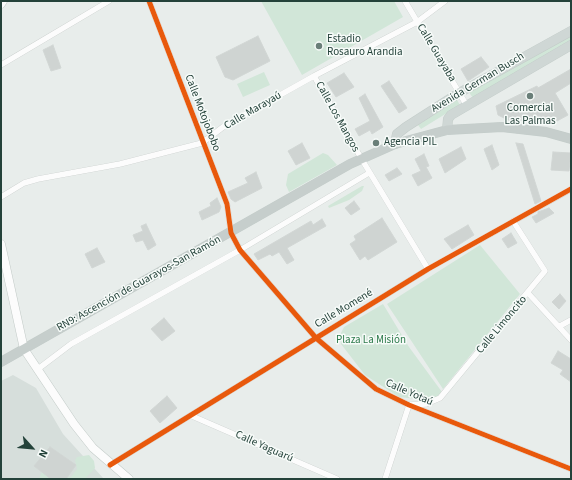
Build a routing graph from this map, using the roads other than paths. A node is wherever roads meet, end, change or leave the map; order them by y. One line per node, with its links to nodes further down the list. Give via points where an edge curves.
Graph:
1 (3, 1): 6 (main road)
2 (109, 1): 10 (street)
3 (149, 1): 16 (street, Calle Motojobobo)
4 (405, 1): 7 (street, Calle Guayaba)
5 (445, 1): 7 (street, Calle Marayaú)
6 (1, 4)
7 (417, 22): 11 (street, Calle Marayaú); 12 (street, Calle Guayaba)
8 (571, 30): 12 (main road, Avenida German Busch)
9 (571, 45): 13 (main road, Avenida German Busch)
10 (1, 65)
11 (314, 76): 16 (street, Calle Marayaú, via 223,127); 18 (street, Calle Los Mangos)
12 (460, 93): 13 (street, Calle Guayaba); 17 (main road, Avenida German Busch, via 397,134)
13 (467, 106): 14 (main road, Avenida German Busch, via 451,115)
14 (447, 130): 15 (highway, RN9: Ascención de Guarayos-San Ramón, via 502,126 546,132); 17 (highway, RN9: Ascención de Guarayos-San Ramón)
15 (571, 139)
16 (202, 143): 21 (street, Calle Marayaú, via 120,164 31,181); 23 (street, Calle Motojobobo, via 227,204)
17 (395, 144): 18 (highway, RN9: Ascención de Guarayos-San Ramón)
18 (361, 158): 19 (street, Calle Los Mangos); 23 (highway, RN9: Ascención de Guarayos-San Ramón)
19 (369, 173): 25 (street); 27 (street, Calle Los Mangos)
20 (571, 189): 22 (street, Calle Momené)
21 (1, 197)
22 (513, 221): 27 (street, Calle Momené); 28 (street, Calle Limoncito, via 545,271)
23 (231, 233): 25 (street, Calle Yotaú); 33 (highway, RN9: Ascención de Guarayos-San Ramón)
24 (1, 244): 26 (main road)
25 (240, 250): 31 (street, Calle Yotaú); 35 (street, via 71,344)
26 (4, 265): 33 (main road)
27 (428, 269): 31 (street, Calle Momené)
28 (528, 293): 30 (street); 36 (street, Calle Limoncito, via 440,398 426,404)
29 (571, 320): 30 (street)
30 (560, 326): 32 (street)
31 (316, 338): 36 (street, Calle Yotaú, via 376,389); 37 (street, Calle Momené)
32 (571, 340)
33 (24, 349): 34 (highway, RN9: Ascención de Guarayos-San Ramón); 35 (main road)
34 (1, 362)
35 (38, 369): 38 (main road, via 74,424)
36 (410, 405): 39 (street, Calle Yotaú); 42 (street)
37 (192, 416): 38 (street, Calle Momené); 41 (street, Calle Yaguarú)
38 (110, 465): 40 (main road)
39 (571, 470)
40 (129, 479)
41 (337, 479)
42 (385, 479)

